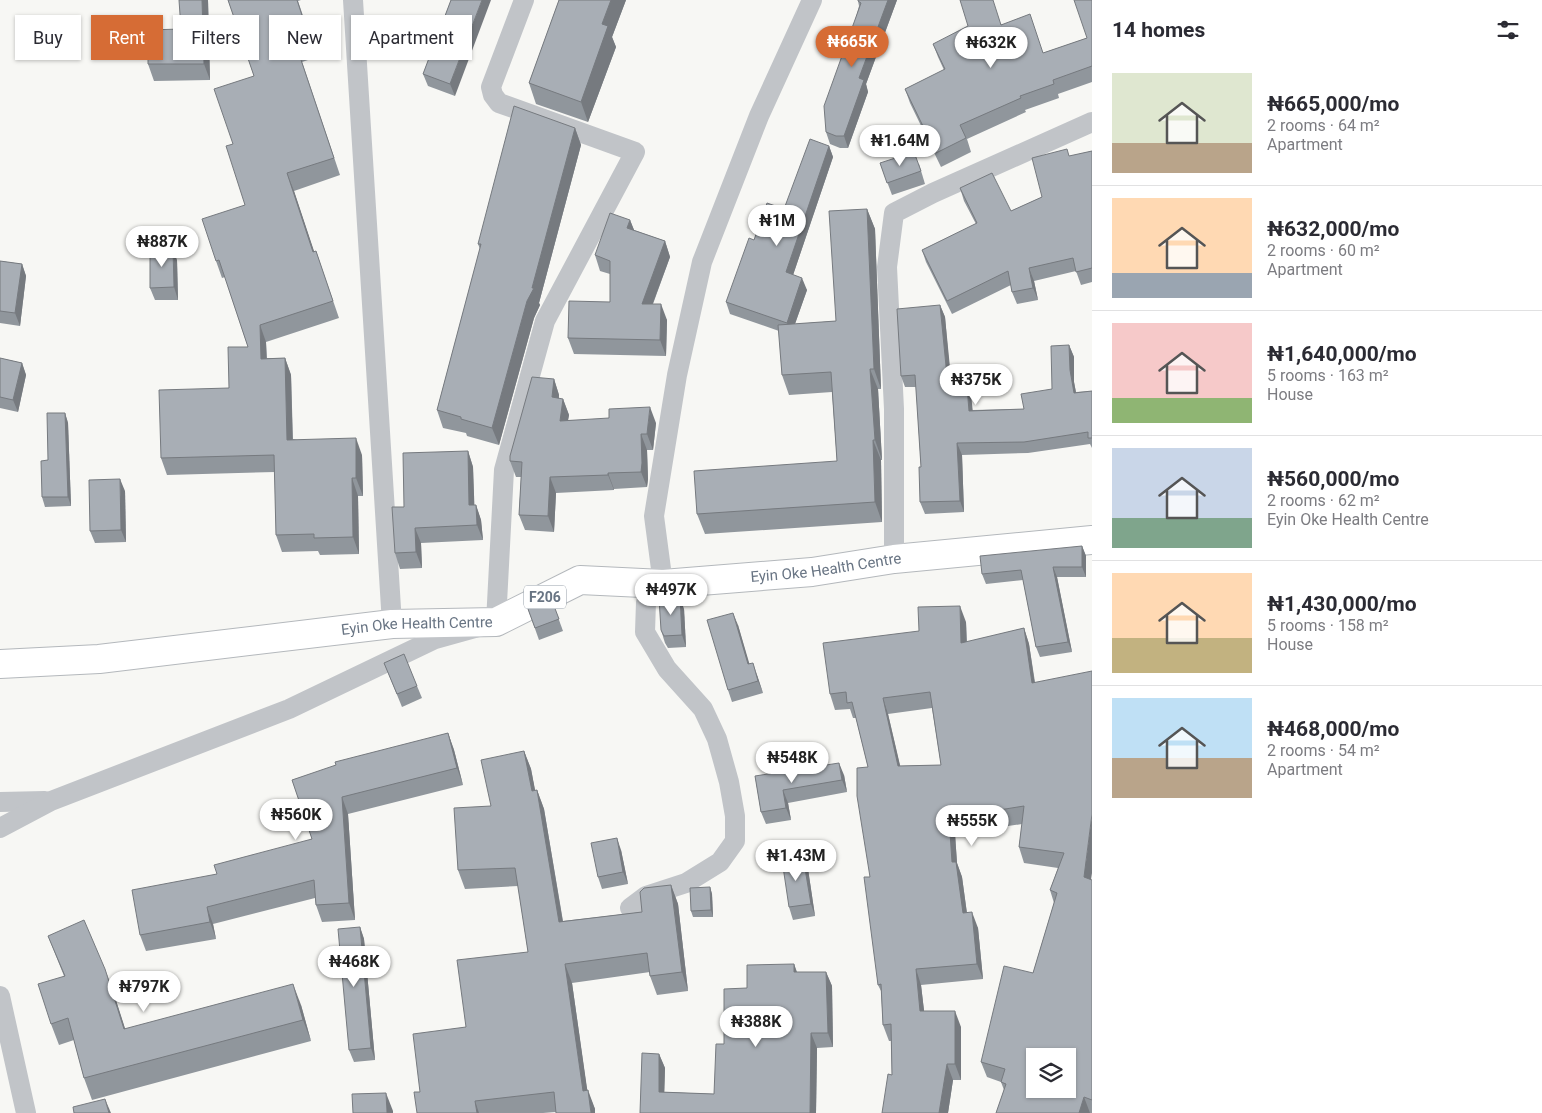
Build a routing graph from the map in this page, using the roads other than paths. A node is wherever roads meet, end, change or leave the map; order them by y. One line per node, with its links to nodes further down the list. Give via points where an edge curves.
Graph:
1 (353, 0): 9 (street)
2 (524, 0): 8 (street, via 491,87 493,95 499,103 635,152 545,321 504,470)
3 (812, 0): 7 (street, via 759,116 702,262 677,374 654,516)
4 (1092, 122): 6 (street, via 894,213 888,266 894,408)
5 (1092, 540): 6 (main road, Eyin Oke Health Centre / F206)
6 (894, 559): 7 (main road, Eyin Oke Health Centre / F206, via 812,572)
7 (663, 584): 8 (main road, Eyin Oke Health Centre / F206, via 580,580); 14 (street, via 646,602 645,632 667,669 703,709 717,739 729,782 735,816 735,841 720,862 686,884 646,896)
8 (496, 622): 9 (main road, Eyin Oke Health Centre / F206); 11 (street, via 435,639 289,709)
9 (392, 624): 10 (main road, Eyin Oke Health Centre / F206, via 99,658)
10 (0, 664)
11 (51, 800): 12 (street); 13 (street)
12 (0, 802)
13 (0, 828)
14 (630, 908)
15 (0, 996): 16 (street)
16 (26, 1113)

